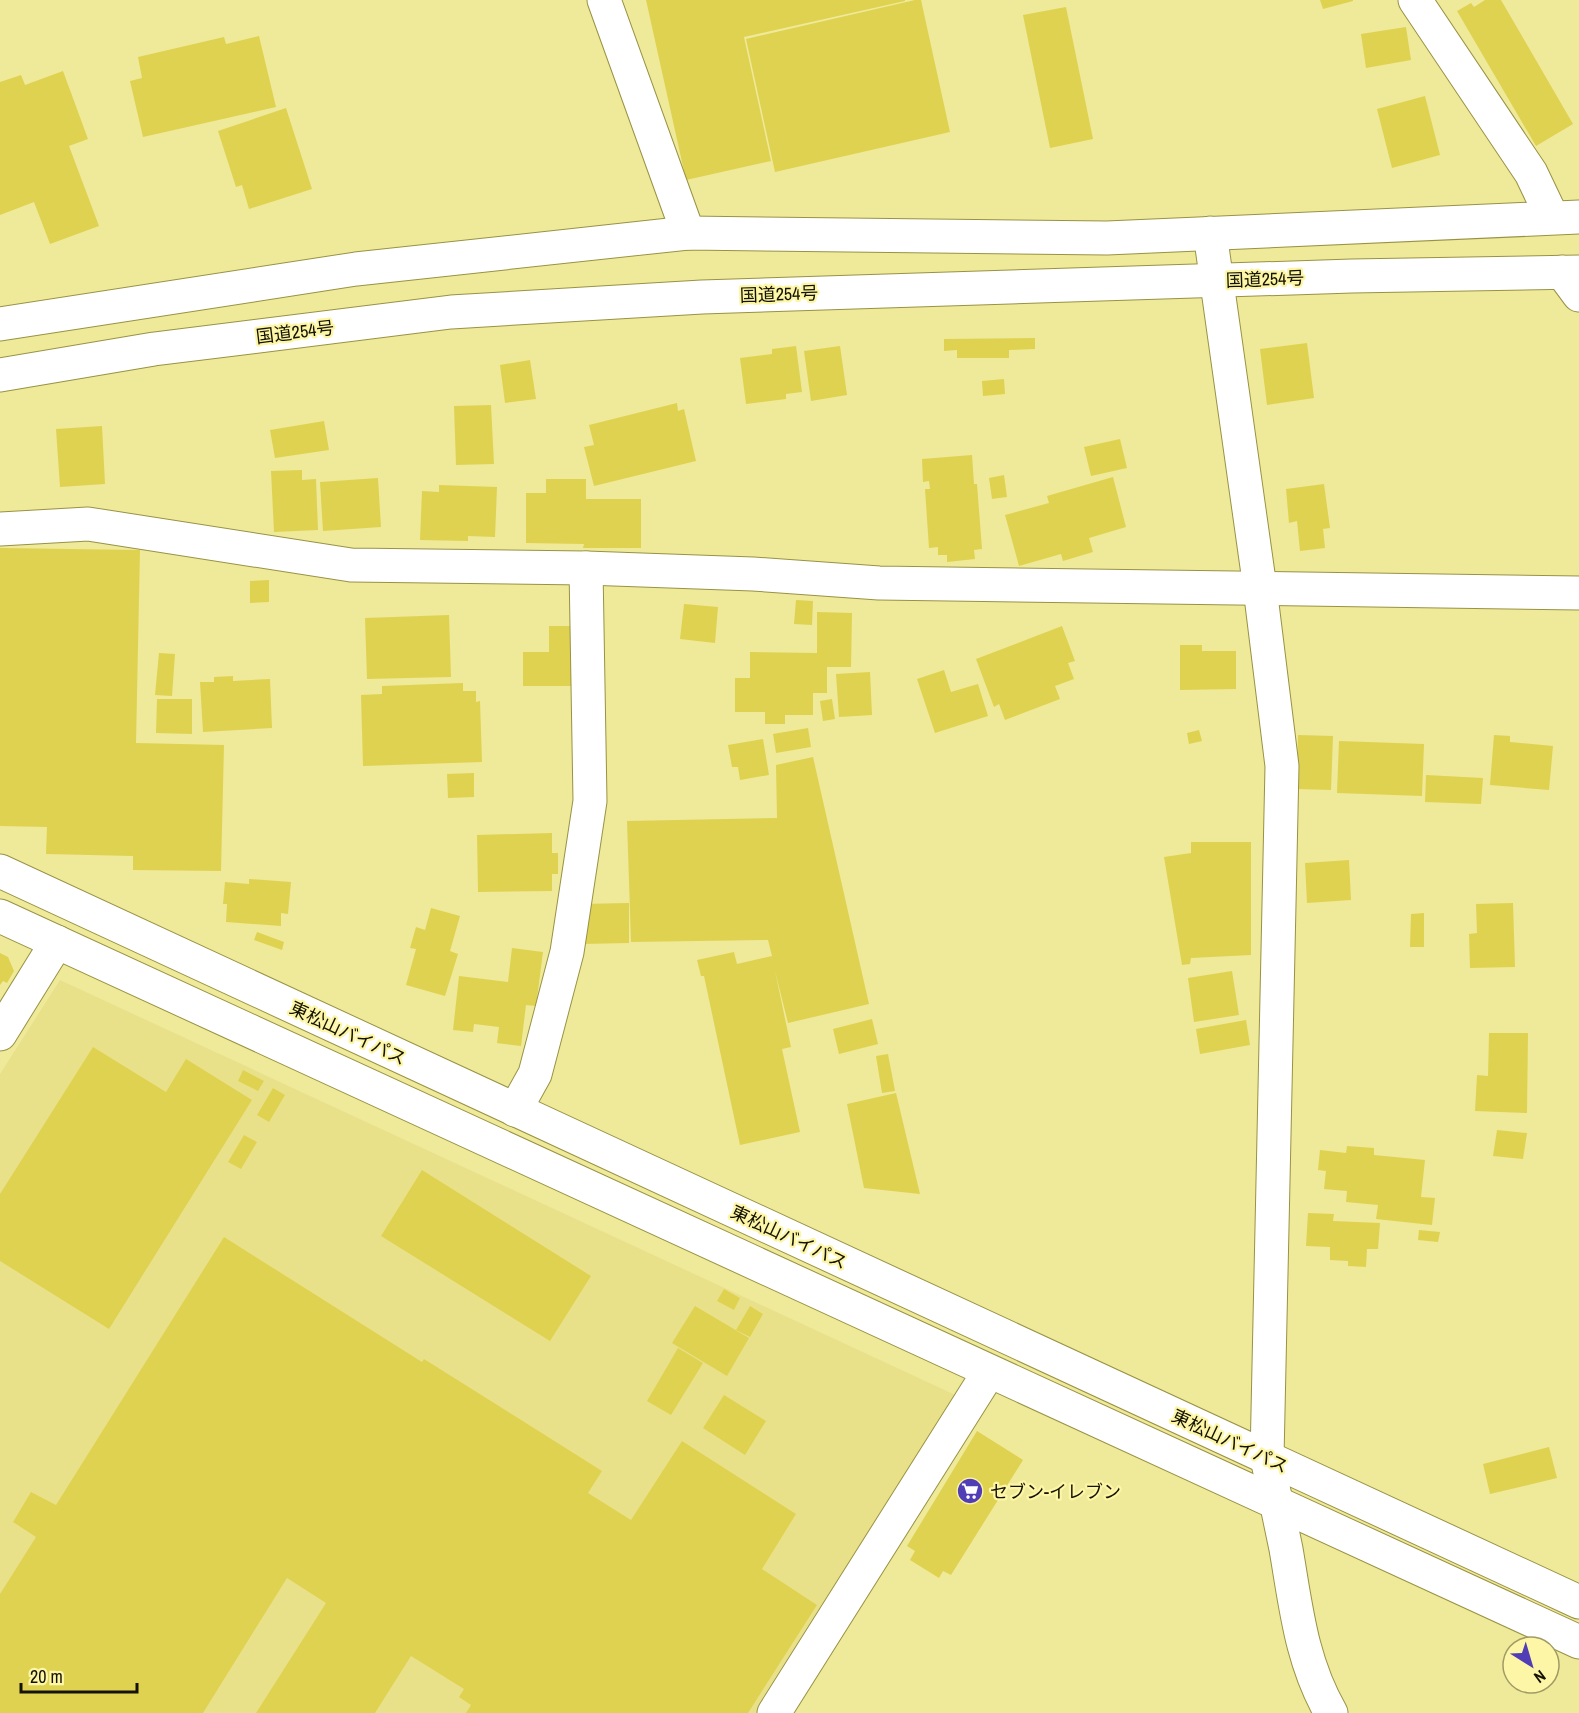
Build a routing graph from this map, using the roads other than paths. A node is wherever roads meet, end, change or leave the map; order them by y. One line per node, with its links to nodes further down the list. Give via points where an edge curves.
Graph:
1 (604, 0): 4 (main road)
2 (1414, 0): 3 (main road)
3 (1565, 217): 5 (main road)
4 (688, 233): 5 (main road, via 1107,238); 8 (main road, via 356,269)
5 (1210, 233): 7 (main road)
6 (1575, 278): 7 (main road, 国道254号)
7 (1216, 280): 9 (main road, 国道254号, via 702,297 451,312 154,349); 12 (main road)
8 (0, 324)
9 (0, 375)
10 (0, 529): 11 (main road, via 87,524 351,565)
11 (585, 568): 12 (main road, via 879,583); 18 (main road, via 590,801 567,952 535,1074)
12 (1260, 588): 13 (main road); 20 (main road, via 1282,766)
13 (1579, 593)
14 (0, 871): 18 (main road, 東松山バイパス)
15 (0, 916): 16 (main road, 東松山バイパス)
16 (57, 942): 17 (main road); 19 (main road, 東松山バイパス)
17 (0, 1034)
18 (515, 1110): 20 (main road, 東松山バイパス)
19 (989, 1372): 21 (main road, 東松山バイパス); 24 (main road)
20 (1267, 1458): 21 (main road); 22 (main road, 東松山バイパス)
21 (1276, 1502): 23 (main road, 東松山バイパス); 25 (main road, via 1308,1663)
22 (1579, 1602)
23 (1579, 1642)
24 (774, 1713)
25 (1331, 1713)

